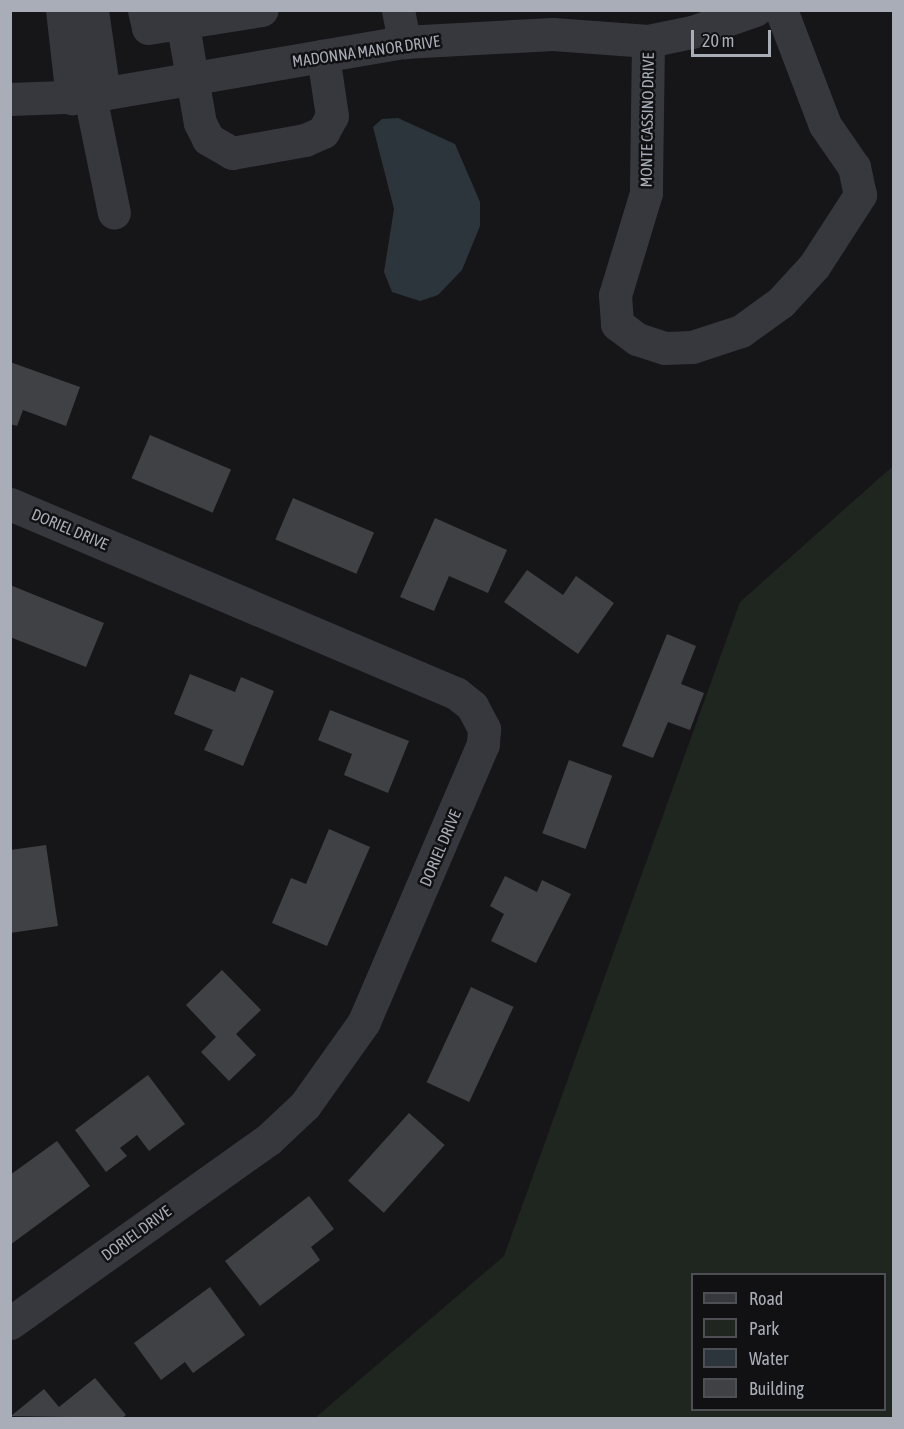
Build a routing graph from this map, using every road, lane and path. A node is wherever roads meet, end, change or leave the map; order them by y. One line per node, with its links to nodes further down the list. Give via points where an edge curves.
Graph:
1 (62, 10): 12 (street)
2 (92, 10): 12 (street)
3 (144, 10): 7 (street, via 148,28)
4 (262, 10): 7 (street)
5 (755, 10): 9 (street, MADONNA MANOR DRIVE, via 692,32)
6 (781, 10): 9 (street, MONTE CASSINO DRIVE, via 825,125 855,166 860,195 814,266 781,302 741,331 692,346 665,348 637,339 617,324 615,295 646,193)
7 (183, 26): 11 (street)
8 (401, 26): 9 (street, MADONNA MANOR DRIVE); 10 (street, MADONNA MANOR DRIVE)
9 (648, 41)
10 (323, 56): 11 (street, MADONNA MANOR DRIVE); 11 (street, via 332,116 323,132 305,140 243,151 226,151 208,139)
11 (191, 79): 12 (street, MADONNA MANOR DRIVE)
12 (89, 96): 13 (street, MADONNA MANOR DRIVE); 14 (street)
13 (10, 99)
14 (114, 213)
15 (10, 504): 16 (street, DORIEL DRIVE, via 456,693 472,706 484,729 483,744 369,1012 347,1052 305,1105 268,1139)
16 (10, 1323)

